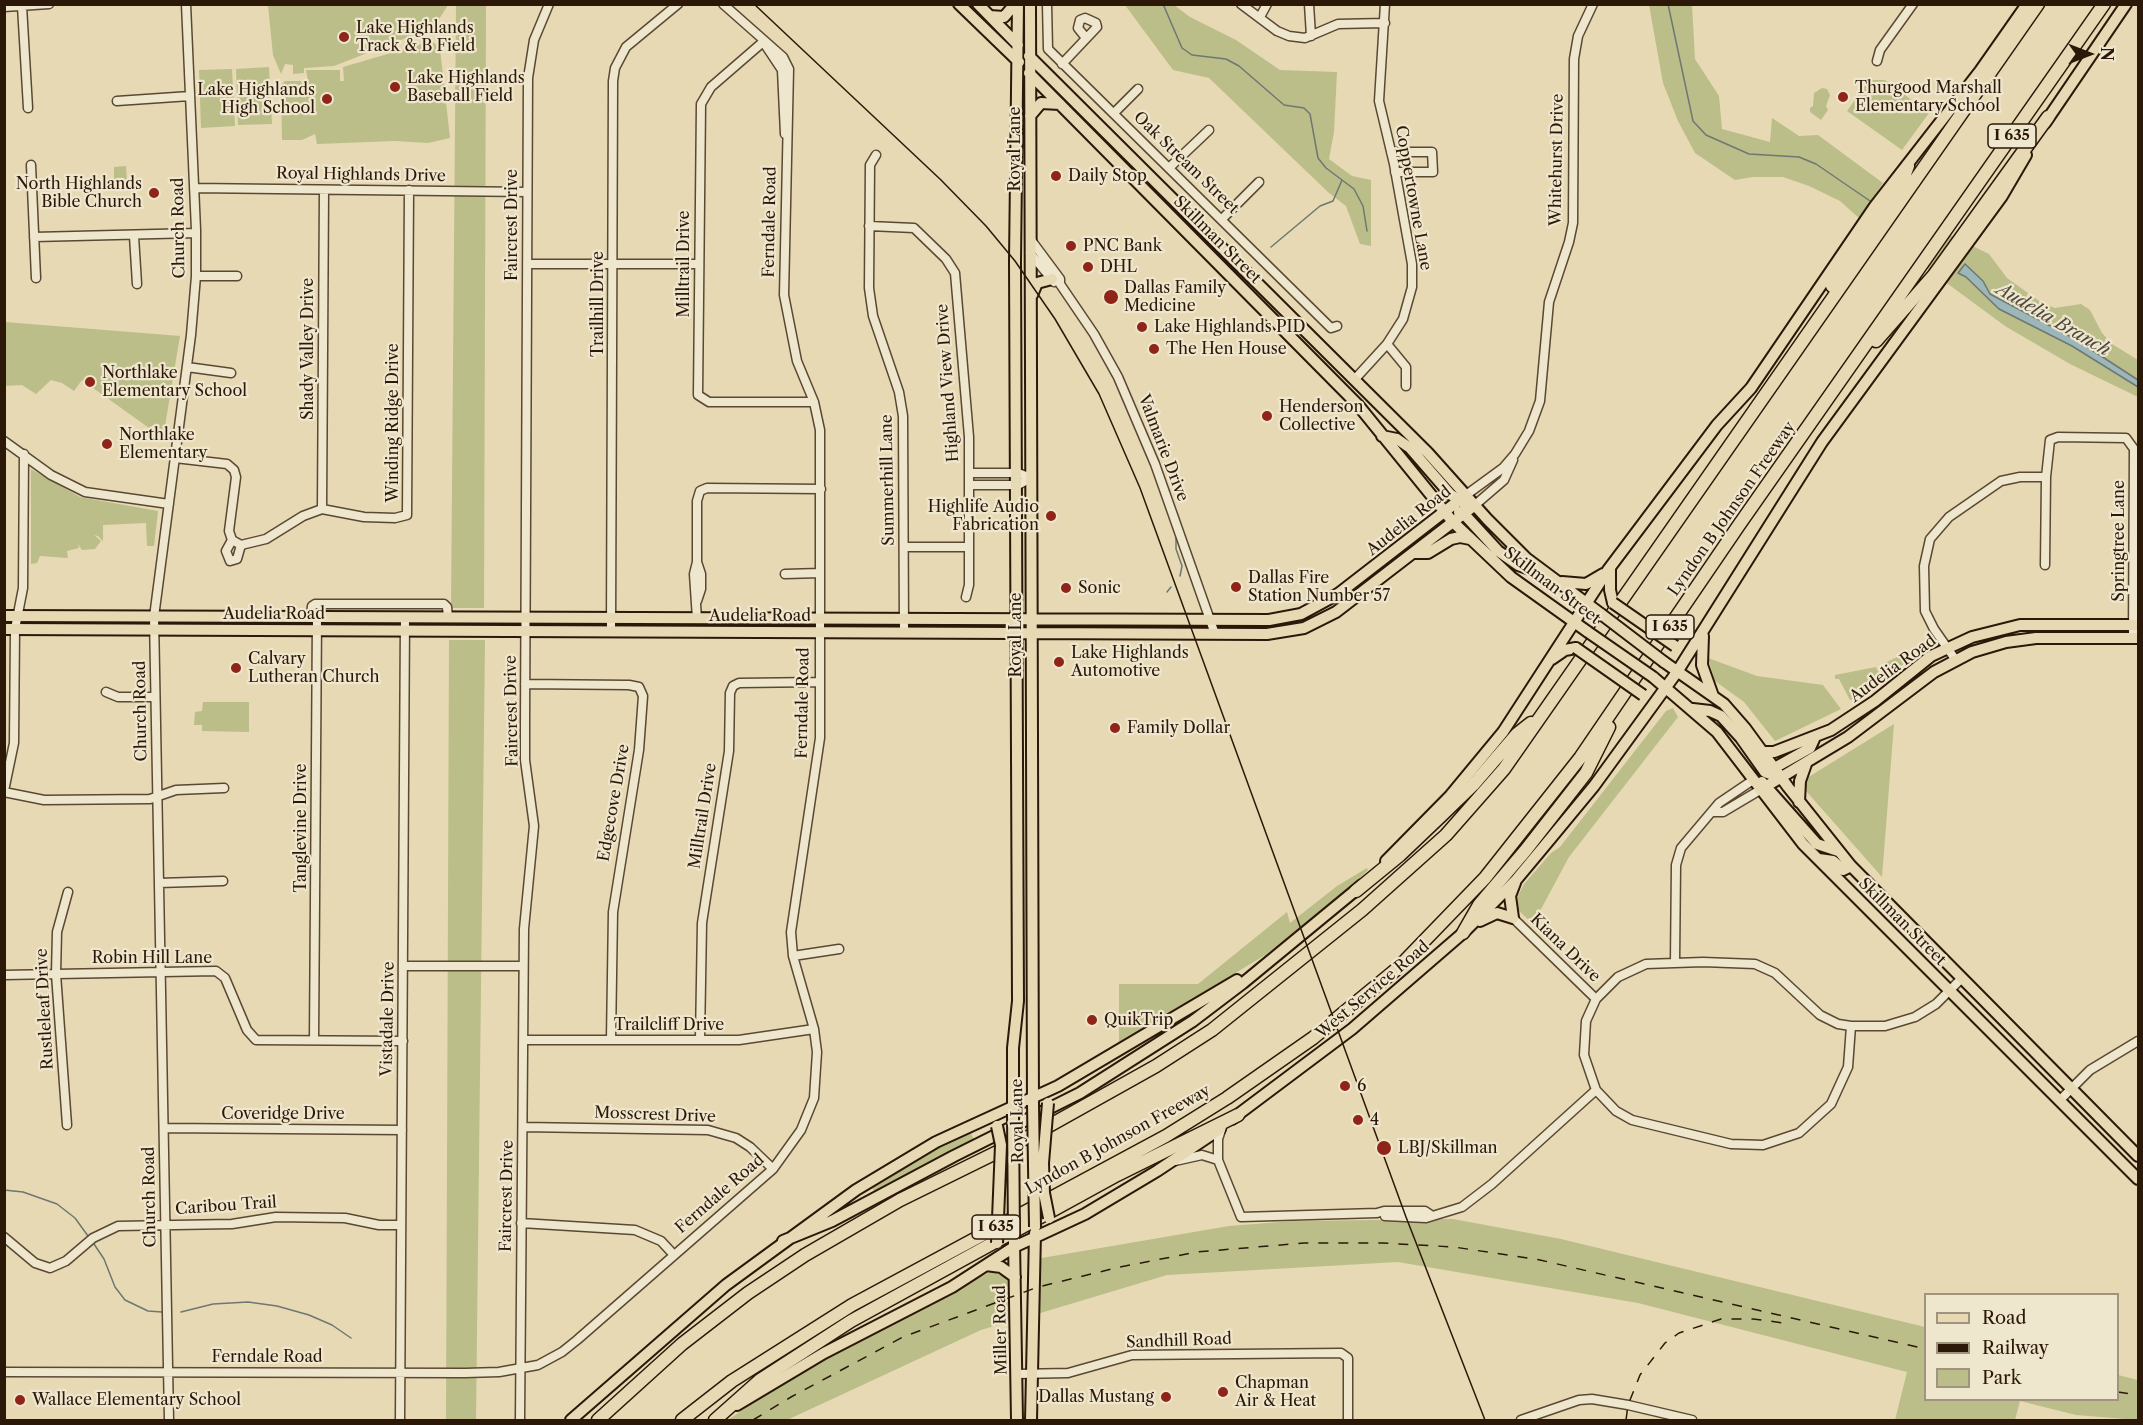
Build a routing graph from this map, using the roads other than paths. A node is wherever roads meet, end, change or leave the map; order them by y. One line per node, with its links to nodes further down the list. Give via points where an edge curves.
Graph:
1 (50, 4): 21 (street)
2 (186, 4): 36 (street, Church Road)
3 (549, 4): 55 (street, Faircrest Drive, via 530,61)
4 (678, 4): 65 (street, Trailhill Drive, via 635,38 615,68)
5 (723, 4): 28 (street)
6 (959, 4): 31 (main road, Skillman Street)
7 (978, 4): 23 (main road, Skillman Street)
8 (1016, 4): 23 (main road, via 1004,17); 29 (main road, Royal Lane)
9 (1030, 4): 30 (main road, Royal Lane)
10 (1047, 4): 33 (street, Oak Stream Street, via 1048,49)
11 (1241, 4): 24 (street)
12 (1267, 4): 24 (street)
13 (1309, 4): 26 (street)
14 (1385, 4): 25 (street, Coppertowne Lane)
15 (1593, 4): 84 (street, Whitehurst Drive, via 1578,36 1574,59 1571,232 1549,302 1540,401)
16 (1913, 4): 32 (street, via 1880,50)
17 (2027, 4): 47 (main road)
18 (2038, 4): 73 (highway)
19 (2104, 4): 76 (highway, Lyndon B Johnson Freeway / I 635)
20 (2126, 4): 42 (main road, West Service Road)
21 (22, 6): 22 (street); 39 (street)
22 (4, 7)
23 (990, 16): 29 (main road, Skillman Street)
24 (1260, 17): 26 (street, via 1289,36)
25 (1385, 23): 26 (street, via 1338,24); 44 (street, Coppertowne Lane, via 1378,88)
26 (1311, 36)
27 (1086, 38): 27 (street, via 1097,27 1091,20 1080,20 1078,28); 33 (street)
28 (764, 42): 64 (street, Milltrail Drive, via 711,87 701,104); 80 (street, Ferndale Road, via 783,57 786,75 784,295 797,361)
29 (1017, 44): 30 (main road, Skillman Street); 31 (main road, Royal Lane)
30 (1030, 56): 34 (main road, Royal Lane); 78 (main road, Skillman Street)
31 (1017, 60): 34 (main road, Skillman Street); 50 (main road, Royal Lane)
32 (1877, 61)
33 (1062, 64): 40 (street, Oak Stream Street)
34 (1031, 75): 38 (main road, Skillman Street); 41 (main road, Royal Lane)
35 (1138, 89): 40 (street)
36 (190, 96): 37 (street); 52 (street, Church Road)
37 (117, 101)
38 (1060, 104): 41 (main road, via 1041,103); 81 (main road, Skillman Street, via 1358,405)
39 (28, 108)
40 (1114, 113): 48 (street, Oak Stream Street)
41 (1030, 116): 61 (main road, Royal Lane)
42 (2048, 117): 76 (highway, via 1916,298); 143 (main road, West Service Road, via 2002,196 1822,442)
43 (1209, 130): 48 (street)
44 (1391, 152): 49 (street, Coppertowne Lane); 49 (street, via 1432,152 1433,172)
45 (876, 155): 57 (street, Summerhill Lane, via 870,165)
46 (31, 165): 60 (street)
47 (1908, 166): 73 (highway, via 1901,185 1817,310); 107 (main road, via 1857,231 1751,388 1717,425)
48 (1170, 167): 56 (street, Oak Stream Street)
49 (1395, 172): 74 (street, Coppertowne Lane, via 1412,264 1412,287 1403,319)
50 (1016, 176): 62 (main road, via 1023,199 1023,232); 87 (main road, Royal Lane)
51 (1259, 182): 56 (street)
52 (194, 188): 53 (street, Royal Highlands Drive); 58 (street, Church Road)
53 (324, 189): 54 (street, Royal Highlands Drive); 96 (street, Shady Valley Drive)
54 (409, 190): 55 (street, Royal Highlands Drive); 96 (street, Winding Ridge Drive, via 407,515 364,517)
55 (527, 192): 63 (street, Faircrest Drive)
56 (1222, 219): 72 (street, Oak Stream Street, via 1331,328)
57 (869, 226): 86 (street, Highland View Drive, via 914,228 955,273 968,414); 103 (street, Summerhill Lane, via 870,302 903,416)
58 (196, 233): 59 (street); 66 (street, Church Road)
59 (134, 236): 60 (street); 70 (street)
60 (34, 237): 68 (street)
61 (1030, 239): 62 (main road, Royal Lane); 69 (street, Valmarie Drive, via 1060,279)
62 (1030, 253): 69 (street, Valmarie Drive); 71 (main road, Royal Lane)
63 (527, 264): 65 (street); 119 (street, Faircrest Drive)
64 (698, 264): 65 (street); 80 (street, Milltrail Drive, via 701,399)
65 (613, 265): 120 (street, Trailhill Drive)
66 (196, 276): 67 (street); 75 (street, Church Road)
67 (237, 276)
68 (36, 278)
69 (1056, 282): 71 (main road, via 1042,280 1034,287); 127 (street, Valmarie Drive, via 1094,334 1118,377 1155,464)
70 (137, 284)
71 (1031, 310): 89 (main road, Royal Lane)
72 (1337, 326)
73 (1813, 327): 158 (highway)
74 (1387, 344): 78 (street, Coppertowne Lane); 79 (street, via 1406,367)
75 (187, 367): 77 (street); 85 (street, Church Road)
76 (1850, 368): 151 (highway, Lyndon B Johnson Freeway / I 635)
77 (231, 373)
78 (1355, 379): 93 (main road, Skillman Street, via 1428,453)
79 (1406, 386)
80 (814, 402): 92 (street, Ferndale Road, via 820,430)
81 (1382, 436): 93 (main road, via 1397,439 1410,448); 97 (main road, Skillman Street)
82 (4, 441): 83 (street)
83 (24, 454): 94 (street, via 57,479 86,492); 113 (street, via 23,588)
84 (1515, 454): 93 (street, Whitehurst Drive, via 1503,468); 95 (street, Whitehurst Drive, via 1504,480)
85 (175, 458): 94 (street, Church Road); 101 (street, via 227,464 234,470 229,531)
86 (969, 473): 87 (street); 90 (street, Highland View Drive)
87 (1018, 473): 89 (street); 91 (main road, Royal Lane)
88 (2046, 477): 106 (street); 130 (street, Springtree Lane, via 2050,440 2126,438 2133,443); 146 (street, via 2001,481 1949,517 1932,535 1925,554 1924,604 1929,621)
89 (1031, 478): 91 (street); 126 (main road, Royal Lane)
90 (969, 485): 91 (street); 104 (street, Highland View Drive)
91 (1018, 485): 125 (main road, Royal Lane)
92 (821, 489): 108 (street, Ferndale Road); 121 (street, via 700,491 693,590)
93 (1462, 498): 95 (main road); 97 (main road, Audelia Road)
94 (169, 504): 115 (street, Church Road)
95 (1475, 505): 98 (main road, Audelia Road); 110 (main road, Skillman Street, via 1526,558)
96 (322, 509): 102 (street, via 266,539)
97 (1444, 511): 98 (main road); 99 (main road, Skillman Street); 127 (main road, Audelia Road, via 1363,576 1301,614 1269,620)
98 (1464, 513): 99 (main road, Audelia Road); 110 (main road, via 1498,551 1518,565)
99 (1453, 522): 100 (main road, Skillman Street); 105 (main road, Audelia Road)
100 (1470, 539): 105 (main road, via 1451,539 1428,553); 128 (main road, Skillman Street, via 1511,577)
101 (232, 540): 102 (street); 102 (street, via 226,551 230,561 237,559)
102 (241, 545)
103 (904, 547): 104 (street); 123 (street, Summerhill Lane)
104 (969, 547): 111 (street, Highland View Drive)
105 (1413, 553): 142 (main road, Audelia Road, via 1320,622 1267,634)
106 (2045, 565)
107 (1609, 569): 110 (main road, via 1586,584 1570,584); 112 (main road); 143 (main road, bridge, via 1613,603 1675,646 1685,646)
108 (820, 573): 109 (street); 122 (street, Ferndale Road)
109 (785, 574)
110 (1555, 578): 112 (main road, Skillman Street)
111 (966, 597)
112 (1586, 603): 128 (main road); 149 (main road, Skillman Street, bridge)
113 (18, 615): 114 (main road, Audelia Road); 115 (main road, Audelia Road); 131 (street)
114 (4, 616)
115 (154, 617): 116 (main road, Audelia Road); 132 (street, Church Road)
116 (314, 617): 117 (main road, Audelia Road); 118 (street, Audelia Road, via 315,604 444,604); 133 (street, Tanglevine Drive)
117 (405, 617): 118 (main road, Audelia Road); 134 (street, Vistadale Drive)
118 (448, 617): 119 (main road, Audelia Road)
119 (526, 618): 120 (main road, Audelia Road); 135 (street, Faircrest Drive)
120 (610, 618): 121 (main road, Audelia Road); 136 (street, Trailhill Drive)
121 (697, 618): 122 (main road, Audelia Road)
122 (820, 619): 123 (main road, Audelia Road); 137 (street, Ferndale Road)
123 (904, 619): 125 (main road, Audelia Road); 138 (street, Summerhill Lane)
124 (1161, 619): 126 (main road, Audelia Road); 127 (main road, Audelia Road); 141 (main road)
125 (1018, 620): 126 (main road, Audelia Road); 139 (main road, Royal Lane)
126 (1031, 620): 140 (main road, Royal Lane)
127 (1210, 620): 142 (street, Valmarie Drive)
128 (1573, 622): 148 (main road); 153 (main road, Skillman Street, bridge)
129 (2058, 624): 130 (main road, Audelia Road); 144 (main road); 146 (main road, Audelia Road, via 2005,627)
130 (2136, 625): 145 (street, Springtree Lane)
131 (10, 629): 132 (main road, Audelia Road); 173 (street, via 14,743)
132 (154, 629): 133 (main road, Audelia Road); 156 (street, Church Road)
133 (317, 629): 134 (main road, Audelia Road); 205 (street, Tanglevine Drive)
134 (405, 629): 135 (main road, Audelia Road); 191 (street, Vistadale Drive)
135 (526, 631): 136 (main road, Audelia Road); 152 (street, Faircrest Drive)
136 (611, 631): 137 (main road, Audelia Road)
137 (819, 631): 138 (main road, Audelia Road); 150 (street, Ferndale Road)
138 (904, 631): 139 (main road, Audelia Road)
139 (1018, 632): 140 (main road, Audelia Road); 164 (main road, Royal Lane)
140 (1031, 632): 141 (main road, Audelia Road); 163 (main road, Royal Lane)
141 (1160, 634): 142 (main road, Audelia Road)
142 (1215, 634)
143 (1702, 634): 149 (main road, West Service Road); 155 (main road, via 1701,654)
144 (2037, 638): 145 (main road, Audelia Road); 147 (main road, Audelia Road, via 1998,644)
145 (2136, 638)
146 (1946, 648): 147 (street); 159 (main road, Audelia Road)
147 (1955, 660): 161 (main road, Audelia Road)
148 (1546, 664): 160 (main road, bridge, via 1565,650 1576,648 1643,695); 183 (main road, via 1503,732 1450,796)
149 (1677, 672): 153 (main road, West Service Road); 155 (main road, Skillman Street)
150 (820, 682): 188 (street, Ferndale Road, via 819,752 791,925); 204 (street, Milltrail Drive, via 739,683 730,693 729,752 702,923)
151 (1632, 683): 186 (highway, via 1586,773 1479,905); 251 (highway, Lyndon B Johnson Freeway / I 635, via 1559,787 1477,887 1398,968 1312,1038 1166,1136 852,1305 732,1381)
152 (525, 684): 192 (street, Faircrest Drive, via 525,760 534,826); 203 (street, Edgecove Drive, via 629,685 639,687 643,696 639,750 612,912)
153 (1666, 687): 157 (main road, Skillman Street); 160 (main road, West Service Road)
154 (106, 692): 156 (street, via 118,697)
155 (1713, 696): 165 (main road, Skillman Street, via 1735,716)
156 (155, 697): 174 (street, Church Road)
157 (1693, 709): 167 (main road, via 1710,711 1728,723); 168 (main road, Skillman Street, via 1717,732)
158 (1539, 717): 183 (highway, via 1400,855); 250 (highway, via 1504,769 1446,835 1362,910 1212,1030 1038,1132 900,1200 805,1255 682,1344)
159 (1853, 717): 161 (main road); 162 (main road, Audelia Road)
160 (1642, 721): 180 (main road, West Service Road)
161 (1864, 727): 166 (main road, Audelia Road)
162 (1815, 737): 165 (main road, via 1774,752); 167 (main road, Audelia Road, via 1810,748)
163 (1031, 741): 164 (main road); 170 (main road, Royal Lane)
164 (1018, 742): 169 (main road, Royal Lane)
165 (1763, 752): 167 (main road, Skillman Street)
166 (1806, 764): 167 (main road, Audelia Road); 175 (main road)
167 (1773, 773): 168 (main road, Audelia Road); 172 (main road, Audelia Road); 175 (main road, Skillman Street)
168 (1753, 780): 172 (main road, Skillman Street); 176 (street)
169 (1018, 786): 170 (main road); 198 (main road, Royal Lane)
170 (1031, 786): 199 (main road, Royal Lane)
171 (224, 788): 174 (street, via 176,790)
172 (1764, 788): 176 (street, via 1723,812); 177 (main road, via 1817,844); 178 (main road, Skillman Street, via 1797,836)
173 (4, 791): 174 (street, via 44,800)
174 (157, 797): 182 (street, Church Road)
175 (1799, 802): 177 (main road, Skillman Street)
176 (1712, 812): 190 (street, via 1689,836 1676,865)
177 (1838, 850): 179 (main road, Skillman Street)
178 (1819, 859): 179 (main road, via 1833,861 1843,870); 197 (main road, Skillman Street)
179 (1851, 866): 196 (main road, Skillman Street)
180 (1516, 880): 185 (main road, via 1510,896); 186 (main road, West Service Road)
181 (223, 881): 182 (street)
182 (159, 883): 193 (street, Church Road)
183 (1356, 891): 189 (main road)
184 (68, 892): 194 (street, Rustleleaf Drive, via 57,932)
185 (1513, 918): 186 (main road, via 1497,913); 200 (street, Kiana Drive)
186 (1463, 933): 216 (main road, West Service Road, via 1352,1029)
187 (839, 949): 188 (street)
188 (793, 956): 202 (street, Ferndale Road)
189 (1266, 962): 210 (main road); 234 (main road, via 1193,1021 1080,1093 832,1221)
190 (1675, 962): 200 (street, via 1632,969); 201 (street, via 1746,963 1767,968 1820,1015)
191 (404, 966): 192 (street); 207 (street, Vistadale Drive)
192 (524, 966): 206 (street, Faircrest Drive)
193 (161, 972): 194 (street, Robin Hill Lane); 205 (street, Robin Hill Lane, via 220,973 247,1030 256,1040); 221 (street, Church Road)
194 (56, 974): 195 (street, Robin Hill Lane); 218 (street, Rustleleaf Drive)
195 (4, 975)
196 (1961, 978): 197 (street); 211 (main road, Skillman Street)
197 (1949, 991): 201 (street, via 1929,1009 1906,1021 1885,1026); 214 (main road, Skillman Street)
198 (1018, 993): 199 (main road); 215 (main road, Royal Lane)
199 (1031, 993): 209 (main road, Royal Lane)
200 (1596, 999): 212 (street, via 1583,1036 1587,1069)
201 (1851, 1026): 212 (street, via 1848,1067 1831,1104 1804,1130 1772,1144 1731,1144 1641,1123 1616,1111)
202 (814, 1029): 204 (street, Trailcliff Drive, via 752,1039); 226 (street, Ferndale Road, via 818,1073 814,1098 801,1130)
203 (611, 1039): 204 (street, Trailcliff Drive); 206 (street, Trailcliff Drive)
204 (700, 1039)
205 (314, 1040): 207 (street, Robin Hill Lane)
206 (523, 1040): 219 (street, Faircrest Drive)
207 (403, 1041): 222 (street, Vistadale Drive)
208 (2139, 1041): 211 (street, via 2104,1060)
209 (1032, 1066): 210 (main road, via 1040,1080); 213 (main road, Royal Lane)
210 (1058, 1086): 213 (main road); 231 (main road, bridge, via 1048,1102 1043,1163 1049,1218)
211 (2071, 1089): 214 (street); 223 (main road, Skillman Street)
212 (1596, 1090): 224 (street, via 1474,1200 1456,1211 1426,1218 1381,1212 1241,1217)
213 (1033, 1101): 215 (main road); 232 (main road, Royal Lane, bridge)
214 (2059, 1101): 227 (main road, Skillman Street)
215 (1013, 1111): 217 (main road); 235 (main road, Royal Lane, bridge)
216 (1238, 1115): 220 (main road, West Service Road); 252 (highway, via 1117,1175 851,1321 760,1380)
217 (987, 1118): 234 (main road, via 890,1168); 237 (main road, bridge, via 997,1126 1001,1145 997,1243)
218 (67, 1125)
219 (523, 1127): 226 (street, Mosscrest Drive, via 708,1130 735,1138); 228 (street, Faircrest Drive)
220 (1222, 1127): 224 (street); 225 (main road, West Service Road)
221 (164, 1128): 222 (street, Coveridge Drive); 230 (street, Church Road)
222 (402, 1130): 229 (street, Vistadale Drive)
223 (2139, 1156)
224 (1218, 1160): 225 (street, via 1202,1155)
225 (1172, 1162): 231 (main road, West Service Road)
226 (773, 1169): 236 (street, Ferndale Road)
227 (2139, 1179)
228 (521, 1223): 236 (street, via 635,1230 661,1241); 240 (street, Faircrest Drive)
229 (401, 1225): 230 (street, Caribou Trail, via 345,1218 276,1217 232,1224); 243 (street, Vistadale Drive)
230 (166, 1226): 233 (street, Caribou Trail, via 108,1230 50,1268 35,1263); 242 (street, Church Road)
231 (1060, 1226): 232 (main road, West Service Road)
232 (1035, 1232): 235 (main road, West Service Road); 238 (main road, Royal Lane)
233 (4, 1237)
234 (783, 1241): 249 (main road, via 684,1320)
235 (1014, 1242): 237 (main road, West Service Road); 239 (main road, Miller Road)
236 (674, 1255): 240 (street, Ferndale Road, via 562,1352)
237 (989, 1263): 239 (main road); 252 (main road, West Service Road, via 952,1287 824,1353)
238 (1033, 1265): 244 (main road, Miller Road)
239 (1015, 1277): 245 (main road, Miller Road)
240 (521, 1369): 243 (street, Ferndale Road); 248 (street, Faircrest Drive)
241 (4, 1372): 242 (street, Ferndale Road)
242 (169, 1372): 243 (street, Ferndale Road); 246 (street, Church Road)
243 (400, 1373): 247 (street, Vistadale Drive)
244 (1030, 1373): 245 (street, Sandhill Road); 254 (main road, Miller Road); 255 (street, Sandhill Road, via 1068,1372 1138,1354 1345,1354 1349,1365)
245 (1017, 1374): 253 (main road, Miller Road)
246 (169, 1420)
247 (400, 1420)
248 (520, 1420)
249 (572, 1420)
250 (598, 1420)
251 (682, 1420)
252 (716, 1420)
253 (1017, 1420)
254 (1031, 1420)
255 (1348, 1420)
256 (1521, 1420): 257 (street, via 1592,1399)
257 (1692, 1420)

